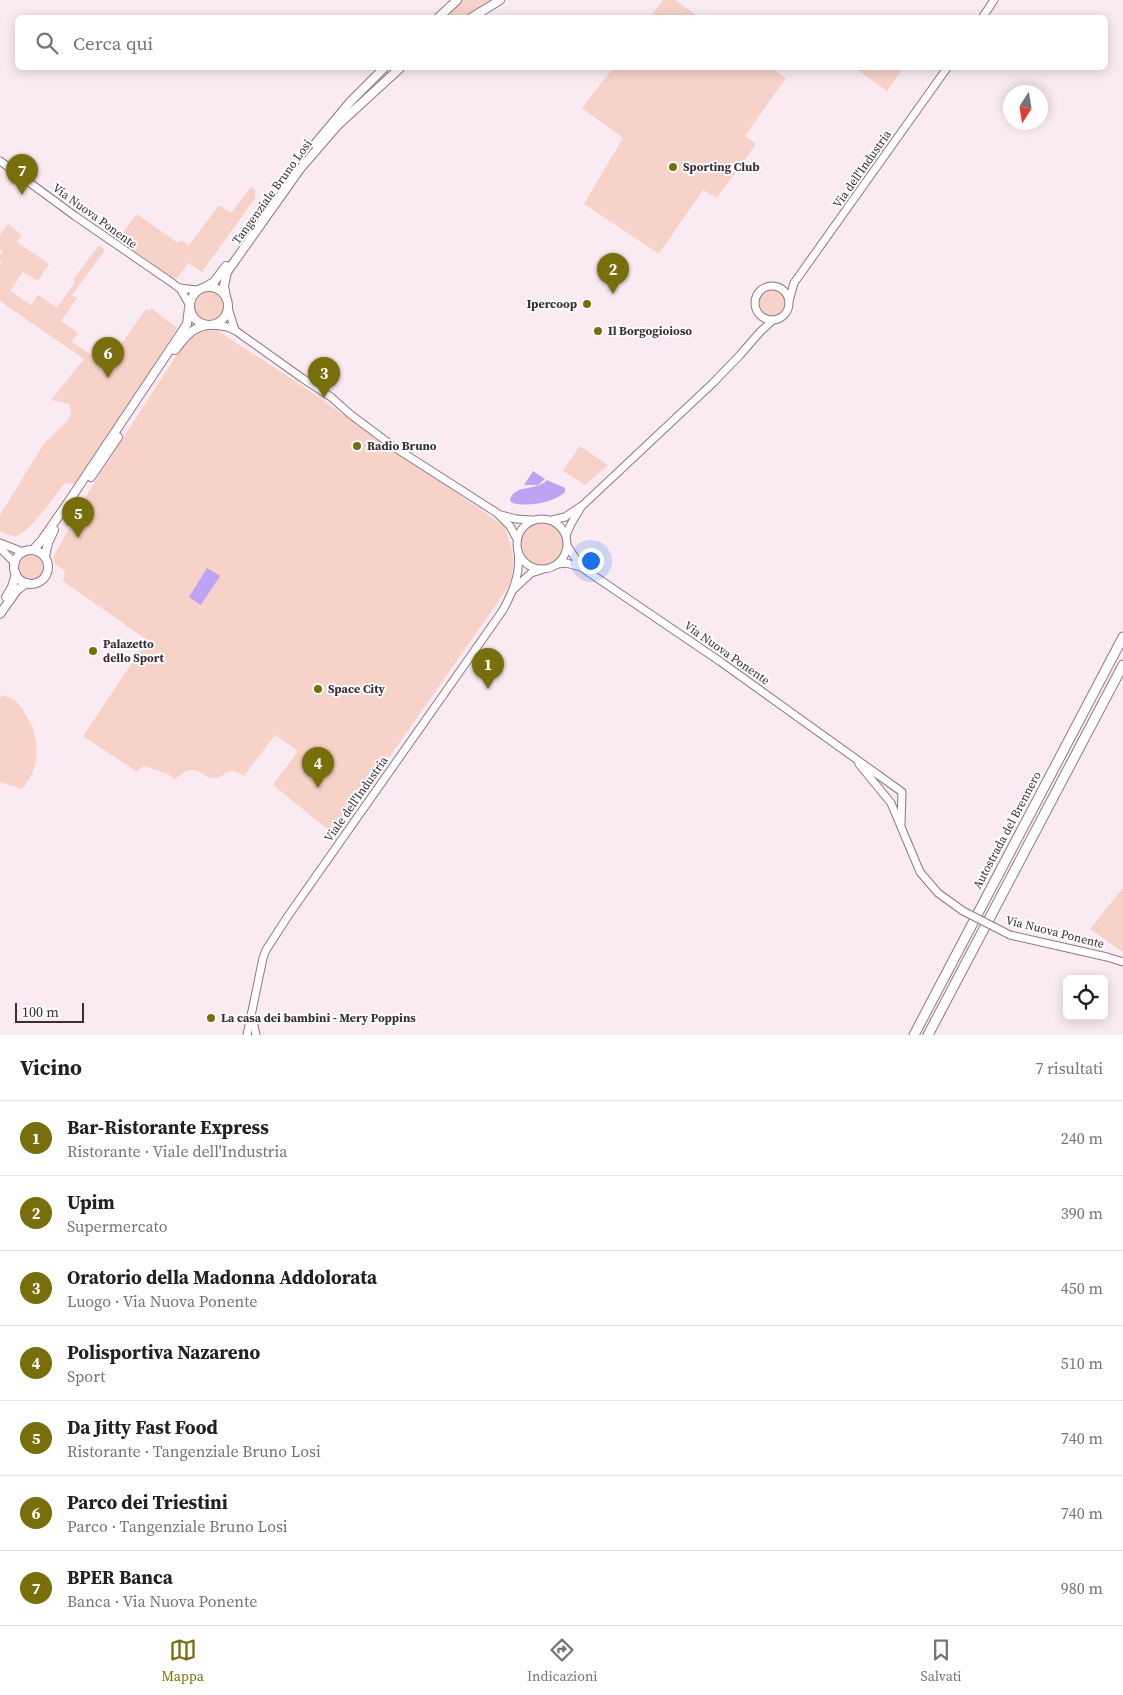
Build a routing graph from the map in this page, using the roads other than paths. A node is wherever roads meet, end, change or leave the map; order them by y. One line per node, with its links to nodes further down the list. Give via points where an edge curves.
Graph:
1 (456, 0): 4 (main road)
2 (500, 0): 5 (main road)
3 (994, 0): 6 (street)
4 (441, 15)
5 (476, 15)
6 (984, 15)
7 (382, 70): 12 (main road, Tangenziale Bruno Losi, via 336,117 296,167 218,278)
8 (398, 70): 16 (main road, Tangenziale Bruno Losi, via 338,125 300,169 226,275)
9 (946, 70): 11 (street, Via dell'Industria)
10 (0, 160): 13 (street, Via Nuova Ponente)
11 (794, 283): 14 (street); 17 (street, Via dell'Industria)
12 (205, 287): 15 (main road, Tangenziale Bruno Losi); 16 (main road, via 217,288)
13 (179, 288): 15 (street, Via Nuova Ponente); 18 (street, Via Nuova Ponente)
14 (778, 288): 17 (street); 20 (street, via 768,287 758,294 755,306)
15 (197, 290): 18 (main road)
16 (226, 297): 19 (main road, Tangenziale Bruno Losi)
17 (789, 300): 21 (street, via 785,314)
18 (189, 306): 22 (main road, via 196,320); 34 (main road, via 188,324)
19 (228, 308): 22 (main road, via 222,320); 23 (street)
20 (760, 316): 21 (street); 24 (street)
21 (773, 320): 24 (street)
22 (209, 325): 23 (street); 37 (main road, via 188,334 168,360 56,528)
23 (235, 330): 26 (street, via 331,397 394,447)
24 (760, 332): 25 (street, via 713,383)
25 (583, 505): 28 (street, via 565,517); 29 (street)
26 (497, 513): 27 (street); 30 (street)
27 (535, 520): 28 (street); 30 (street, via 524,527)
28 (552, 520): 29 (street)
29 (566, 535): 33 (street)
30 (518, 539): 36 (street)
31 (0, 543): 35 (street)
32 (0, 548): 38 (street)
33 (568, 548): 39 (street); 40 (street, Via Nuova Ponente)
34 (33, 550): 35 (main road); 37 (main road)
35 (23, 552): 38 (main road)
36 (518, 552): 41 (street, via 527,564); 44 (street, Viale dell'Industria, via 519,567)
37 (45, 556): 43 (main road, via 47,574 39,582)
38 (15, 563): 42 (main road)
39 (558, 564): 40 (street, Via Nuova Ponente); 41 (street)
40 (581, 567): 49 (street, Via Nuova Ponente, via 729,667)
41 (541, 570): 44 (street, Viale dell'Industria, via 531,573)
42 (16, 574): 43 (main road); 45 (main road)
43 (28, 583): 46 (main road, via 17,590)
44 (514, 590): 52 (street, Viale dell'Industria, via 488,633 275,936 263,958)
45 (0, 608)
46 (0, 614)
47 (1123, 637): 55 (highway, Autostrada del Brennero)
48 (1123, 665): 56 (highway, Autostrada del Brennero)
49 (858, 761): 50 (street, Via Nuova Ponente, via 891,803); 50 (street, Via Nuova Ponente, via 902,792)
50 (901, 824): 51 (street, Via Nuova Ponente, bridge, via 920,872 938,893 964,911 1010,935)
51 (1123, 962)
52 (252, 1011): 53 (street, Viale dell'Industria); 54 (street)
53 (247, 1035)
54 (256, 1035)
55 (914, 1035)
56 (928, 1035)

